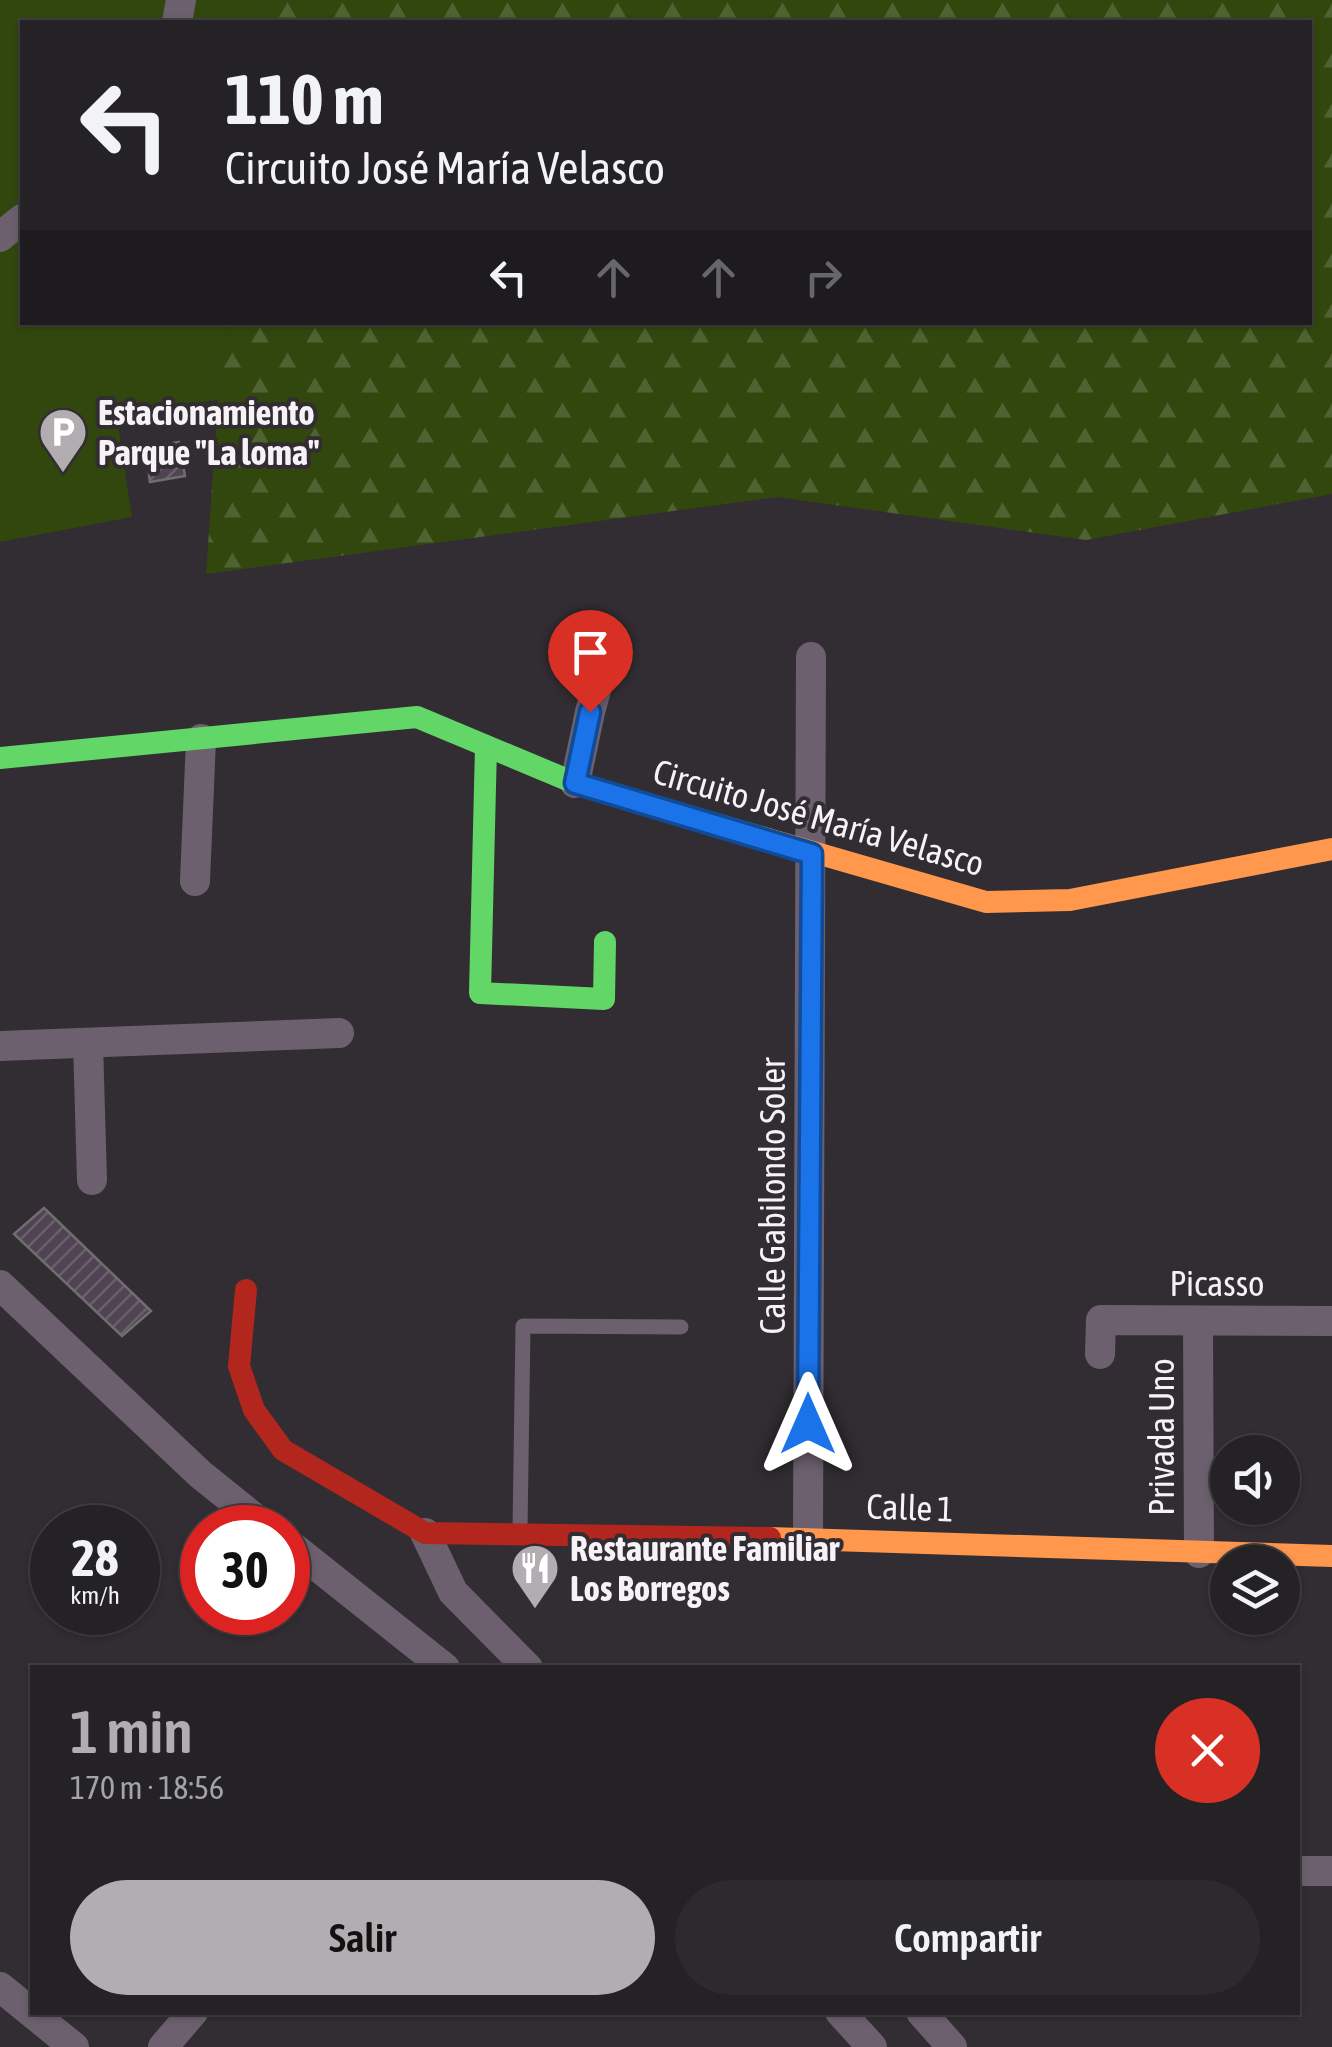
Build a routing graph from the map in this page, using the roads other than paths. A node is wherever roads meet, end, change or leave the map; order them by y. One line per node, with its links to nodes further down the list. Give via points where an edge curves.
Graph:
1 (20, 221): 2 (street)
2 (0, 237)
3 (612, 636): 8 (street)
4 (811, 657): 10 (street, Calle Gabilondo Soler)
5 (201, 739): 6 (street, Circuito José María Velasco, via 417,717); 7 (street, Circuito José María Velasco); 11 (street)
6 (486, 746): 8 (street, Circuito José María Velasco); 12 (street, via 480,993 604,999)
7 (0, 758)
8 (575, 783): 10 (street, Circuito José María Velasco)
9 (1332, 849): 10 (street, Circuito José María Velasco, via 1070,900 986,902)
10 (812, 854): 26 (street, Calle Gabilondo Soler)
11 (195, 881)
12 (605, 942)
13 (339, 1033): 14 (street)
14 (88, 1043): 15 (street); 16 (street)
15 (0, 1046)
16 (92, 1180)
17 (0, 1285): 23 (street)
18 (246, 1290): 24 (street, via 240,1366 254,1410 283,1450)
19 (1198, 1320): 20 (street, Picasso); 22 (street, Picasso, via 1101,1320); 27 (street, Privada Uno)
20 (1332, 1321)
21 (681, 1326): 25 (lane, via 523,1326)
22 (1100, 1354)
23 (239, 1505)
24 (425, 1533): 25 (street, Calle 1); 31 (street, via 453,1592)
25 (520, 1534): 26 (street, Calle 1)
26 (808, 1538): 27 (street, Calle 1)
27 (1200, 1553): 28 (street, Calle 1)
28 (1332, 1556)
29 (310, 1562): 30 (street)
30 (435, 1665)
31 (525, 1665)
32 (1332, 1871): 33 (street)
33 (1300, 1872)
34 (0, 1986): 35 (street)
35 (30, 2014)
36 (31, 2015): 40 (street)
37 (191, 2015): 41 (street)
38 (843, 2015): 42 (street)
39 (924, 2015): 43 (street)
40 (60, 2042)
41 (164, 2047)
42 (872, 2047)
43 (952, 2047)

